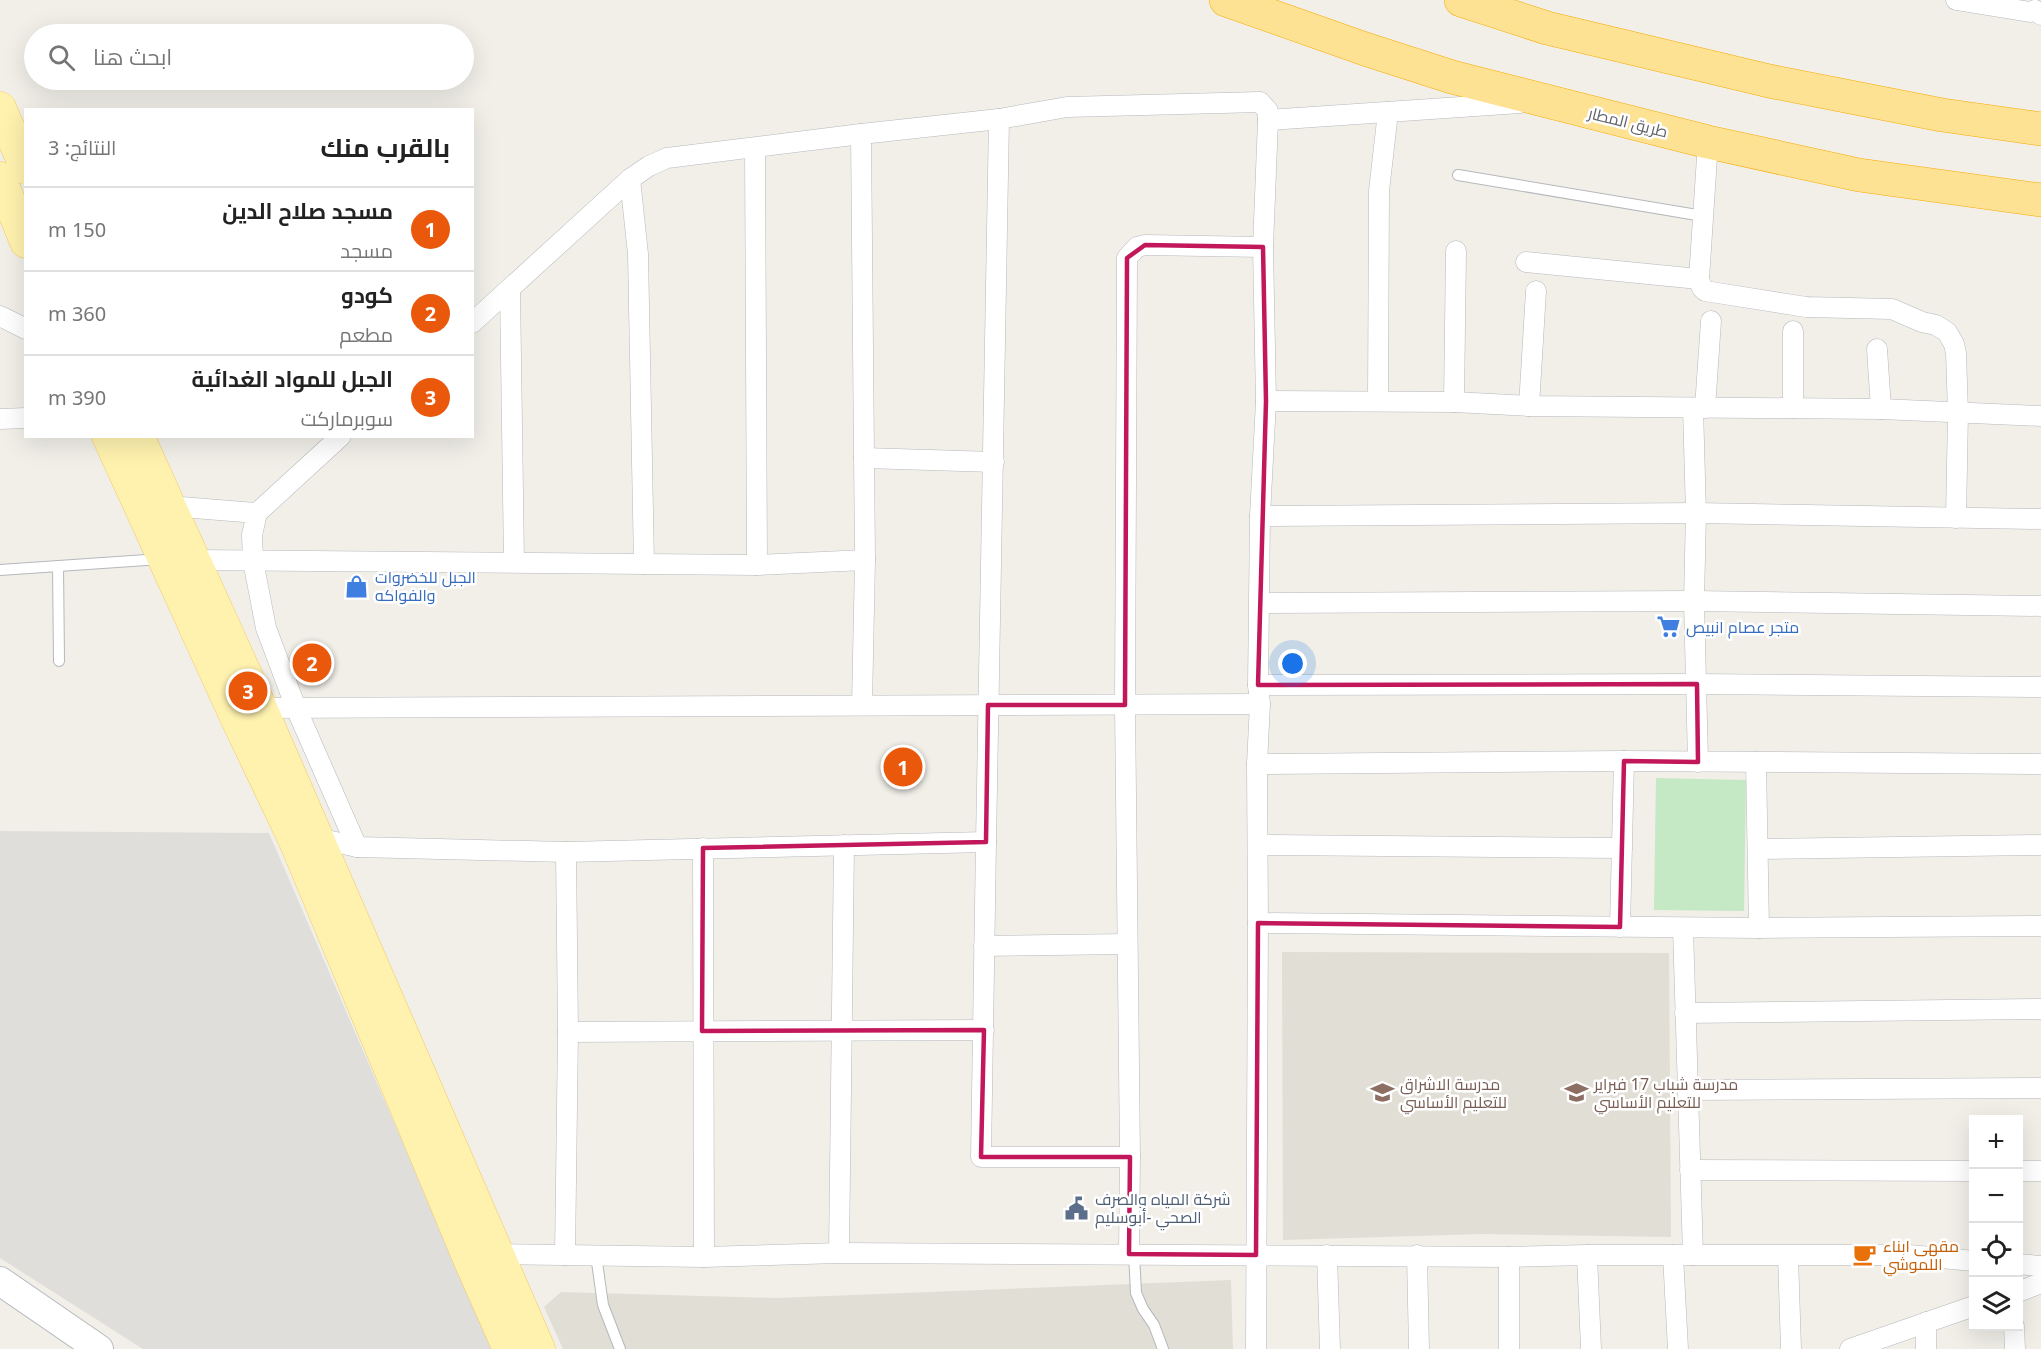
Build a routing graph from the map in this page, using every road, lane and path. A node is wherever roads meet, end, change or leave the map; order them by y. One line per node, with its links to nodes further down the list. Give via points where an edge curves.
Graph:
1 (1226, 0): 7 (highway, طريق المطار, via 1452,77)
2 (1438, 0): 6 (highway)
3 (1461, 0): 6 (highway)
4 (1956, 0): 5 (street, via 2030,12)
5 (2038, 8)
6 (1547, 28): 12 (highway, via 1769,81 1942,116)
7 (1547, 101): 9 (street); 14 (highway, طريق المطار)
8 (0, 108): 16 (main road)
9 (1388, 112): 11 (street); 37 (street, via 1378,191)
10 (999, 119): 11 (street, via 1066,106 1260,102 1268,111); 13 (street); 51 (street)
11 (1268, 120): 24 (street)
12 (2041, 129)
13 (861, 134): 15 (street); 50 (street)
14 (1708, 142): 21 (highway, طريق المطار, via 1859,175); 22 (street)
15 (755, 148): 20 (street, via 667,158); 63 (street)
16 (24, 165)
17 (24, 167): 19 (main road)
18 (1458, 175): 22 (lane)
19 (0, 177): 23 (main road)
20 (630, 179): 28 (street); 62 (street, via 638,254)
21 (2035, 202)
22 (1703, 216): 27 (street)
23 (24, 237)
24 (1263, 248): 36 (street); 75 (street, via 1145,245 1137,247 1127,258)
25 (1456, 251): 38 (street)
26 (1526, 262): 27 (street)
27 (1699, 279): 43 (street, via 1705,291 1806,307 1892,309 1936,325 1947,332 1954,344)
28 (510, 290): 31 (street); 61 (street)
29 (1536, 291): 39 (street)
30 (0, 316): 33 (street)
31 (474, 320)
32 (1710, 321): 40 (street)
33 (24, 328)
34 (1793, 331): 41 (street)
35 (1877, 349): 42 (street)
36 (1266, 401): 37 (street); 55 (street)
37 (1378, 401): 38 (street)
38 (1454, 402): 39 (street)
39 (1529, 406): 40 (street)
40 (1699, 408): 41 (street); 54 (street)
41 (1793, 408): 42 (street)
42 (1881, 409): 43 (street)
43 (1958, 413): 44 (street); 56 (street)
44 (2041, 416)
45 (24, 418): 46 (street)
46 (0, 419)
47 (109, 438): 58 (main road)
48 (139, 438): 52 (main road)
49 (339, 438): 53 (street)
50 (864, 458): 51 (street); 59 (street)
51 (994, 462): 74 (street)
52 (169, 506): 53 (street); 58 (main road)
53 (257, 513): 60 (street, via 252,535)
54 (1696, 513): 55 (street); 56 (street); 66 (street)
55 (1260, 516): 67 (street)
56 (1956, 518): 57 (street)
57 (2041, 519)
58 (179, 559): 60 (street); 64 (lane); 76 (main road); 83 (main road)
59 (865, 560): 63 (street); 73 (street)
60 (253, 561): 61 (street); 77 (street, via 266,628)
61 (514, 562): 62 (street)
62 (644, 564): 63 (street)
63 (757, 565)
64 (58, 566): 65 (lane); 69 (lane)
65 (0, 570)
66 (1694, 601): 67 (street); 68 (street); 70 (street)
67 (1260, 603): 72 (street)
68 (2041, 606)
69 (59, 661)
70 (1696, 684): 71 (street); 72 (street); 79 (street)
71 (2041, 687)
72 (1259, 694): 75 (street); 81 (street)
73 (862, 705): 74 (street); 77 (street)
74 (988, 705): 75 (street); 84 (street)
75 (1125, 705): 98 (street)
76 (261, 708): 77 (street); 83 (main road)
77 (296, 708): 88 (street)
78 (1624, 761): 79 (street); 81 (street); 90 (street)
79 (1698, 762): 80 (street)
80 (1756, 762): 82 (street); 91 (street)
81 (1257, 764): 86 (street)
82 (2041, 764)
83 (307, 840): 88 (street); 114 (main road); 137 (main road, via 470,1261)
84 (986, 842): 85 (street); 99 (street)
85 (844, 845): 89 (street); 103 (street)
86 (1258, 845): 90 (street); 93 (street)
87 (2041, 845): 91 (street)
88 (357, 847): 92 (street)
89 (704, 848): 92 (street); 104 (street)
90 (1622, 848): 95 (street)
91 (1758, 849): 97 (street)
92 (567, 852): 105 (street)
93 (1258, 923): 95 (street); 118 (street)
94 (2041, 926): 97 (street)
95 (1620, 927): 96 (street)
96 (1683, 928): 97 (street); 101 (street)
97 (1759, 928)
98 (1127, 944): 99 (street); 108 (street)
99 (984, 946): 102 (street)
100 (2041, 1009): 101 (street)
101 (1685, 1012): 107 (street)
102 (984, 1029): 103 (street); 108 (street, via 981,1157)
103 (842, 1030): 104 (street); 113 (street)
104 (702, 1031): 105 (street); 125 (street)
105 (568, 1032): 116 (street)
106 (2041, 1088): 107 (street)
107 (1688, 1090): 109 (street)
108 (1130, 1158): 115 (street)
109 (1690, 1170): 110 (street); 123 (street)
110 (1969, 1171)
111 (2023, 1171): 112 (street)
112 (2041, 1171)
113 (838, 1253): 115 (street); 125 (street)
114 (498, 1254): 116 (street); 138 (main road)
115 (1132, 1254): 118 (street); 140 (lane, via 1136,1293)
116 (565, 1255): 117 (street)
117 (596, 1255): 125 (street); 139 (lane, via 603,1305)
118 (1256, 1255): 119 (street); 141 (street)
119 (1327, 1255): 120 (street); 142 (street)
120 (1417, 1255): 126 (street); 143 (street)
121 (1587, 1255): 122 (street); 126 (street); 145 (street)
122 (1672, 1255): 123 (street); 146 (street)
123 (1693, 1255): 124 (street)
124 (1788, 1256): 127 (street, via 1909,1256); 147 (street)
125 (704, 1257)
126 (1509, 1257): 144 (street)
127 (1969, 1261)
128 (2023, 1264): 129 (street)
129 (2041, 1266)
130 (0, 1281): 136 (main road)
131 (2041, 1283): 132 (street)
132 (2023, 1290)
133 (1969, 1308): 134 (street)
134 (1926, 1322): 148 (street); 149 (street)
135 (2014, 1331): 150 (street)
136 (99, 1349)
137 (509, 1349)
138 (539, 1349)
139 (620, 1349)
140 (1164, 1349)
141 (1256, 1349)
142 (1330, 1349)
143 (1419, 1349)
144 (1509, 1349)
145 (1591, 1349)
146 (1678, 1349)
147 (1791, 1349)
148 (1850, 1349)
149 (1926, 1349)
150 (2014, 1349)

